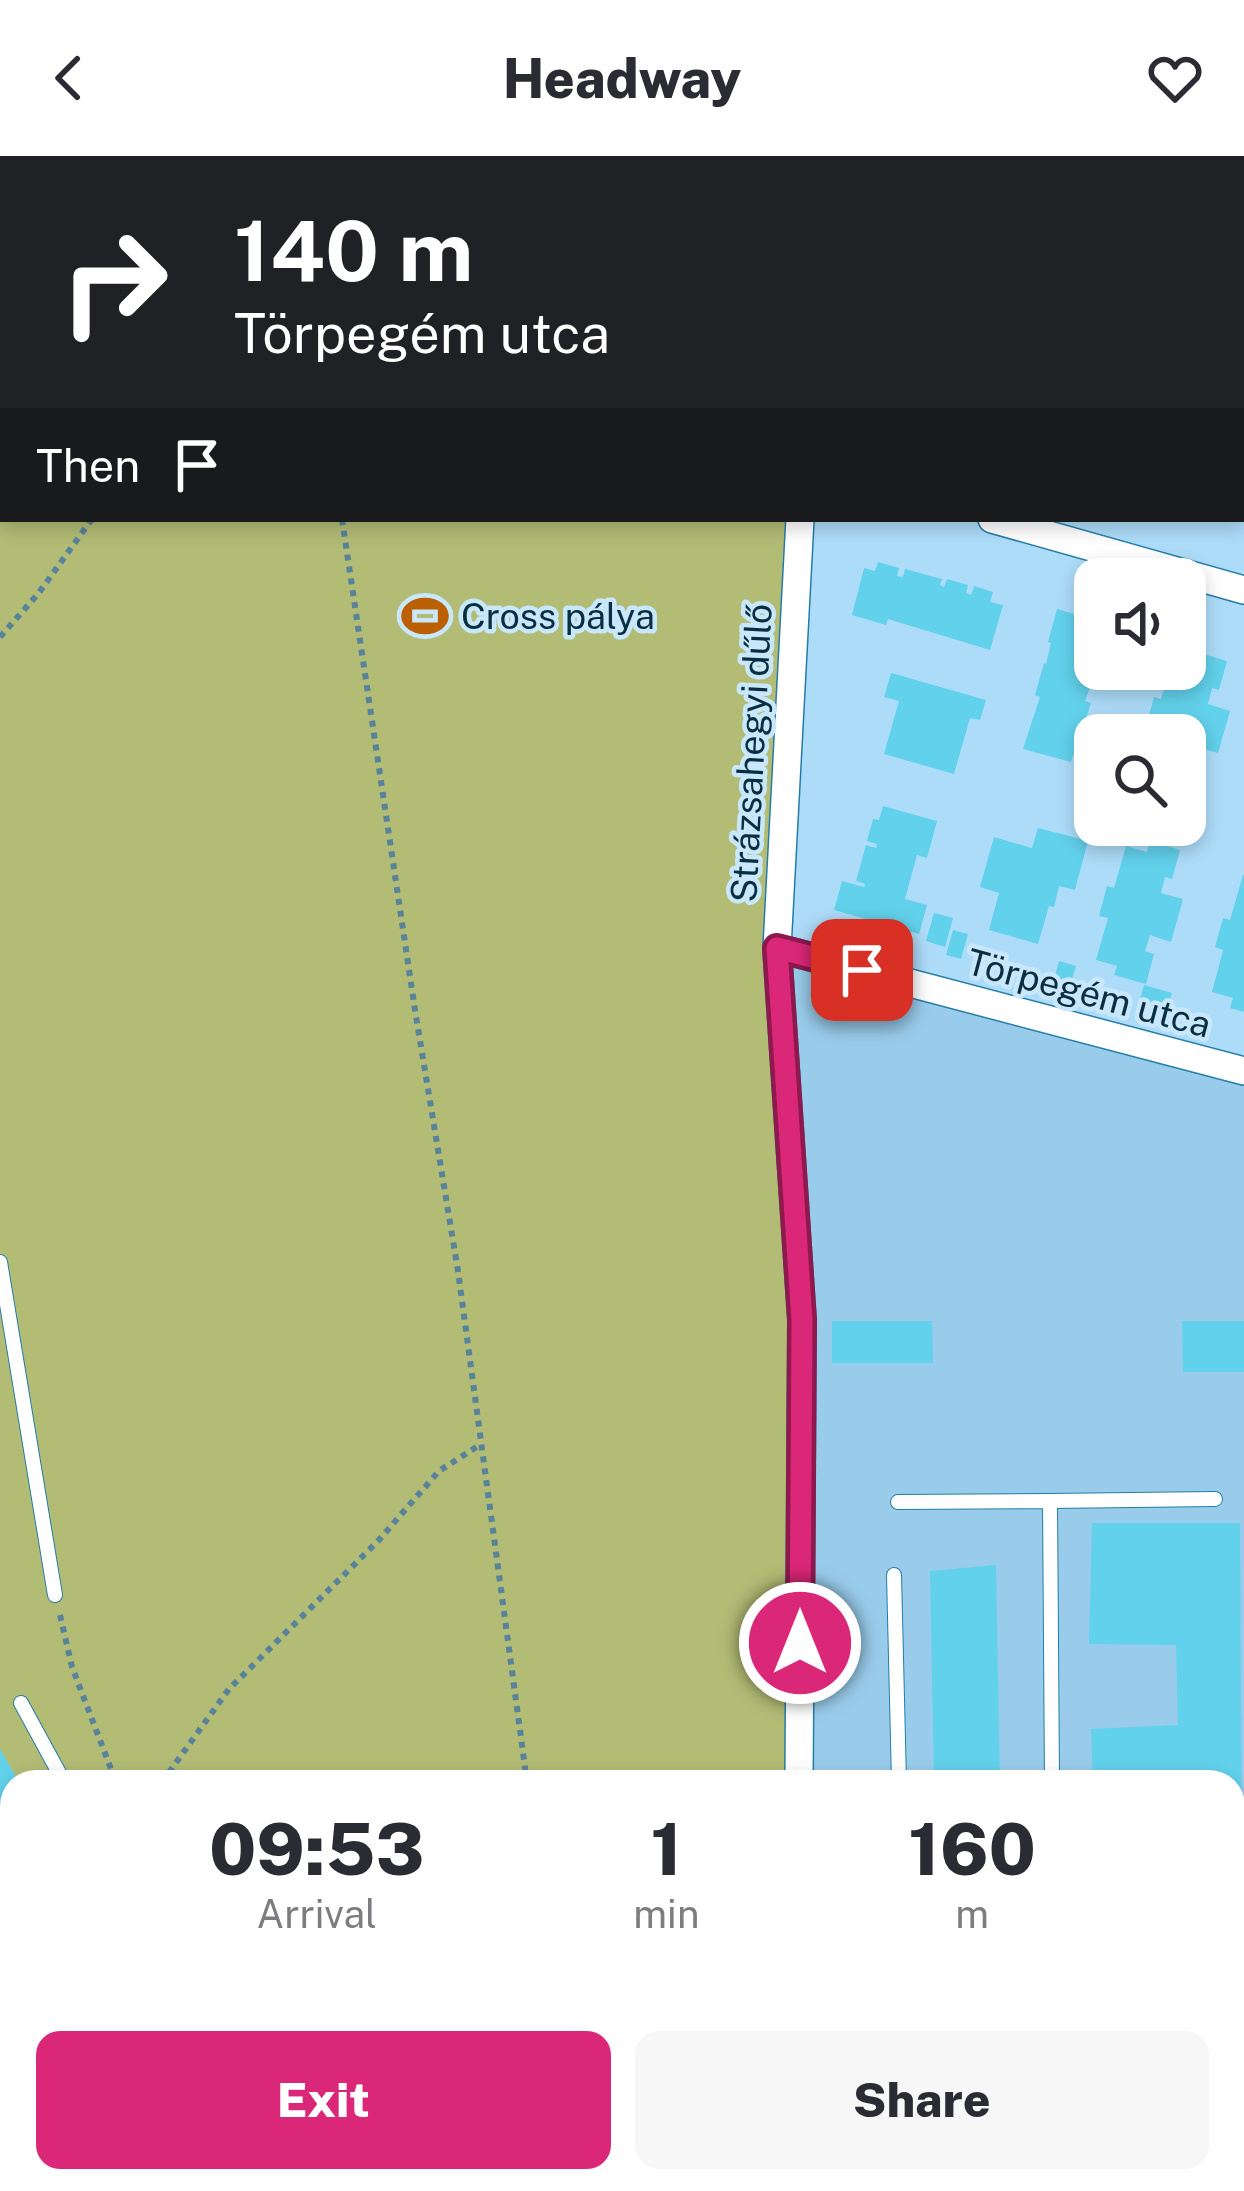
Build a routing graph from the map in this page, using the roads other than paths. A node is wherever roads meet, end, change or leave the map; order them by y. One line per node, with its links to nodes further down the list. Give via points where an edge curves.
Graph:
1 (800, 522): 4 (street, Strázsahegyi dűlő)
2 (1003, 522): 3 (street)
3 (1244, 590)
4 (777, 948): 5 (street, Törpegém utca); 14 (street, Strázsahegyi dűlő, via 802,1320)
5 (1244, 1071)
6 (0, 1262): 11 (lane)
7 (1215, 1499): 8 (lane)
8 (1050, 1501): 9 (lane); 16 (lane)
9 (898, 1502)
10 (894, 1575): 15 (lane)
11 (55, 1595)
12 (21, 1702): 13 (lane)
13 (58, 1770)
14 (799, 1770)
15 (899, 1770)
16 (1052, 1770)

